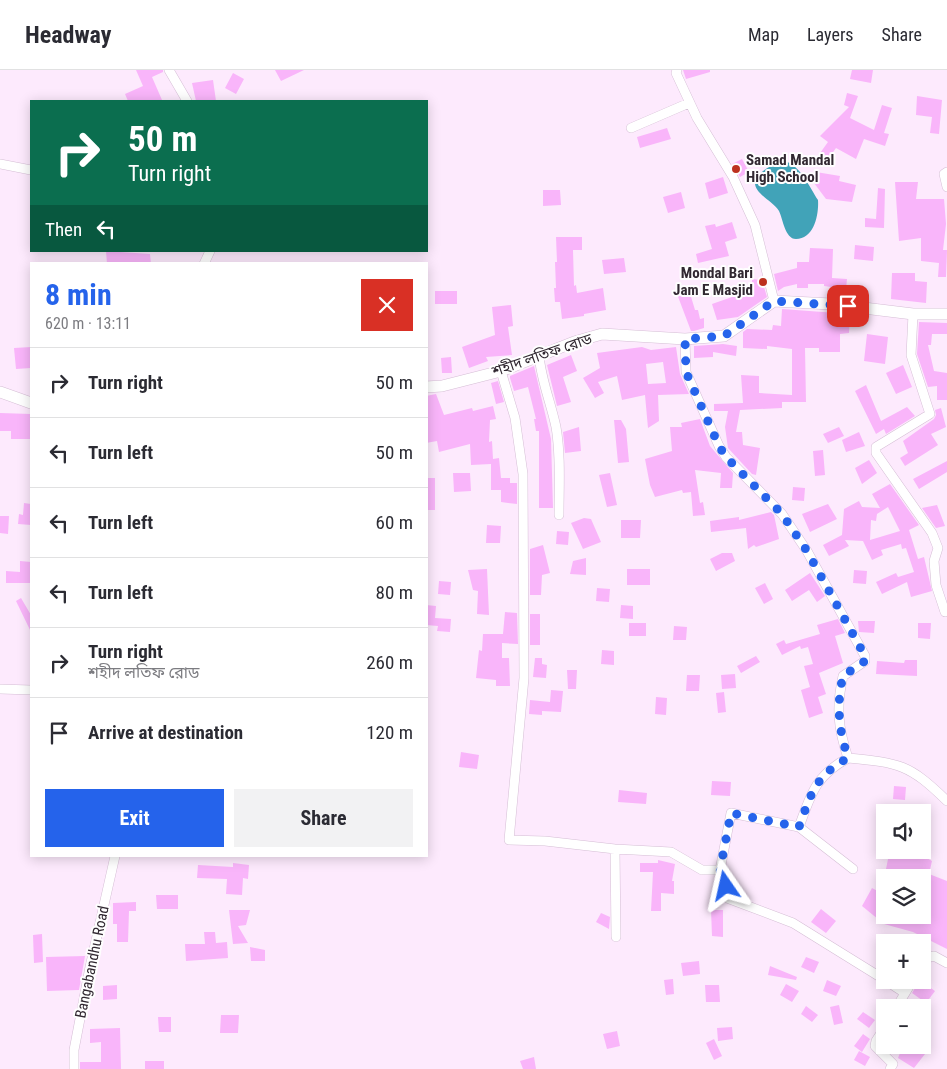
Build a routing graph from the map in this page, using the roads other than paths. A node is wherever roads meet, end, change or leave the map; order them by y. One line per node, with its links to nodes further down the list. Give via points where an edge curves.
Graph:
1 (169, 70): 3 (street)
2 (677, 70): 4 (street)
3 (186, 100)
4 (689, 103): 5 (street); 10 (street, via 734,177 755,225)
5 (630, 128)
6 (0, 164): 7 (street)
7 (30, 170)
8 (947, 172): 9 (street, via 944,174)
9 (947, 187)
10 (774, 301): 11 (street); 13 (street, শহীদ লতিফ রোড, via 724,336)
11 (913, 314): 12 (street); 20 (street, via 911,355 930,414 876,447 876,453 932,533 938,548 934,560 936,585)
12 (947, 314)
13 (685, 339): 14 (street, শহীদ লতিফ রোড, via 602,334); 23 (street, via 686,372 719,446 782,514 807,551 865,656 861,666 843,676 838,697 839,731)
14 (539, 355): 15 (street, শহীদ লতিফ রোড); 19 (street, via 556,426)
15 (501, 371): 16 (street, শহীদ লতিফ রোড, via 442,386); 26 (street, via 515,418 523,474 524,678 509,840)
16 (428, 386)
17 (0, 392): 18 (street)
18 (30, 403)
19 (559, 516)
20 (945, 612)
21 (0, 689): 22 (street)
22 (30, 690)
23 (848, 758): 24 (street, via 890,762 912,771); 25 (street, via 834,766 812,789)
24 (947, 802)
25 (799, 827): 28 (street); 29 (street, via 731,813)
26 (616, 849): 29 (street, via 671,852 702,870); 30 (street)
27 (115, 857): 39 (street, Bangabandhu Road, via 74,1050)
28 (853, 869)
29 (720, 870): 33 (street, via 727,898 793,923)
30 (616, 937)
31 (931, 956): 32 (street)
32 (947, 963)
33 (876, 974)
34 (899, 989): 36 (street)
35 (907, 989): 36 (street)
36 (905, 993): 37 (street)
37 (901, 999)
38 (884, 1054): 40 (street, via 893,1064)
39 (74, 1069)
40 (890, 1069)

